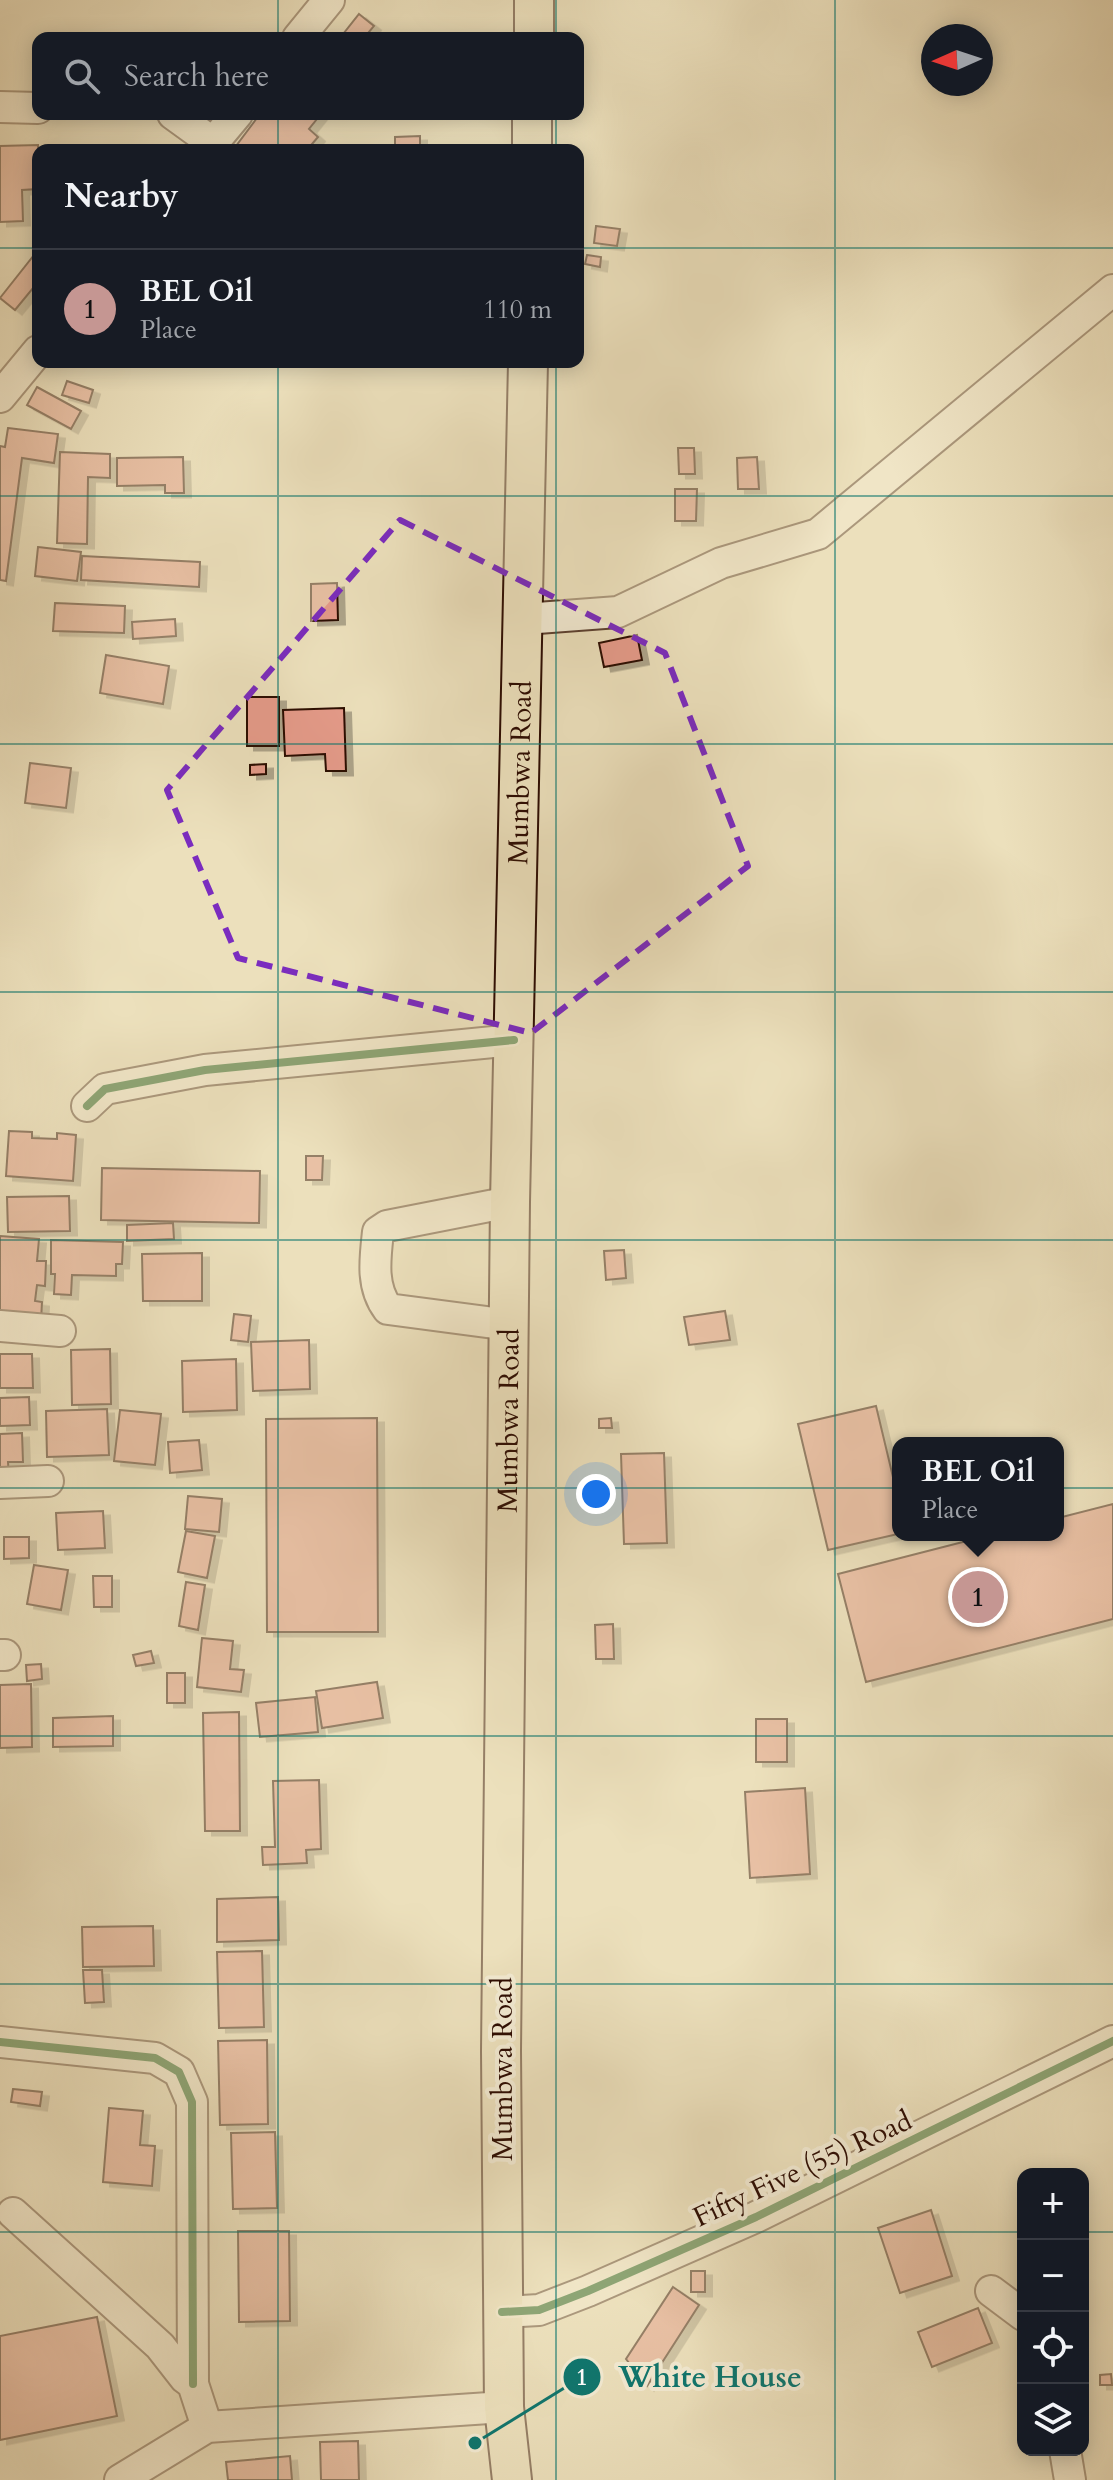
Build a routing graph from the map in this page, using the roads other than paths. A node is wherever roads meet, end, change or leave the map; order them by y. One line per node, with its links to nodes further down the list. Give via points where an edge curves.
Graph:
1 (329, 0): 3 (street)
2 (534, 0): 4 (main road)
3 (303, 32)
4 (534, 32)
5 (0, 107): 6 (street)
6 (32, 108)
7 (180, 120): 10 (street)
8 (232, 120): 11 (street)
9 (532, 120): 12 (main road)
10 (208, 144)
11 (212, 144)
12 (532, 144)
13 (1113, 290): 17 (street, via 818,534 721,563 618,612)
14 (32, 358): 16 (street)
15 (528, 368): 17 (main road, Mumbwa Road)
16 (0, 397)
17 (524, 619): 18 (main road, Mumbwa Road)
18 (514, 1040): 19 (street, via 205,1070 105,1089); 20 (main road, Mumbwa Road)
19 (87, 1106)
20 (510, 1202): 21 (main road, Mumbwa Road); 21 (street, via 387,1226 378,1232 376,1279 378,1296 388,1309)
21 (509, 1325): 30 (main road, Mumbwa Road)
22 (0, 1326): 23 (street)
23 (60, 1331)
24 (48, 1481): 25 (street)
25 (0, 1483)
26 (1113, 2041): 30 (street, Fifty Five (55) Road, via 756,2217 539,2310)
27 (0, 2042): 32 (street, via 155,2058 179,2072 192,2102)
28 (13, 2213): 32 (street, via 160,2346)
29 (991, 2291): 31 (street)
30 (502, 2312): 33 (main road, Mumbwa Road)
31 (1019, 2312)
32 (193, 2384): 34 (street)
33 (504, 2407): 34 (street); 37 (main road, Mumbwa Road)
34 (207, 2427): 36 (street)
35 (1066, 2456): 38 (street)
36 (120, 2480)
37 (512, 2480)
38 (1070, 2480)

